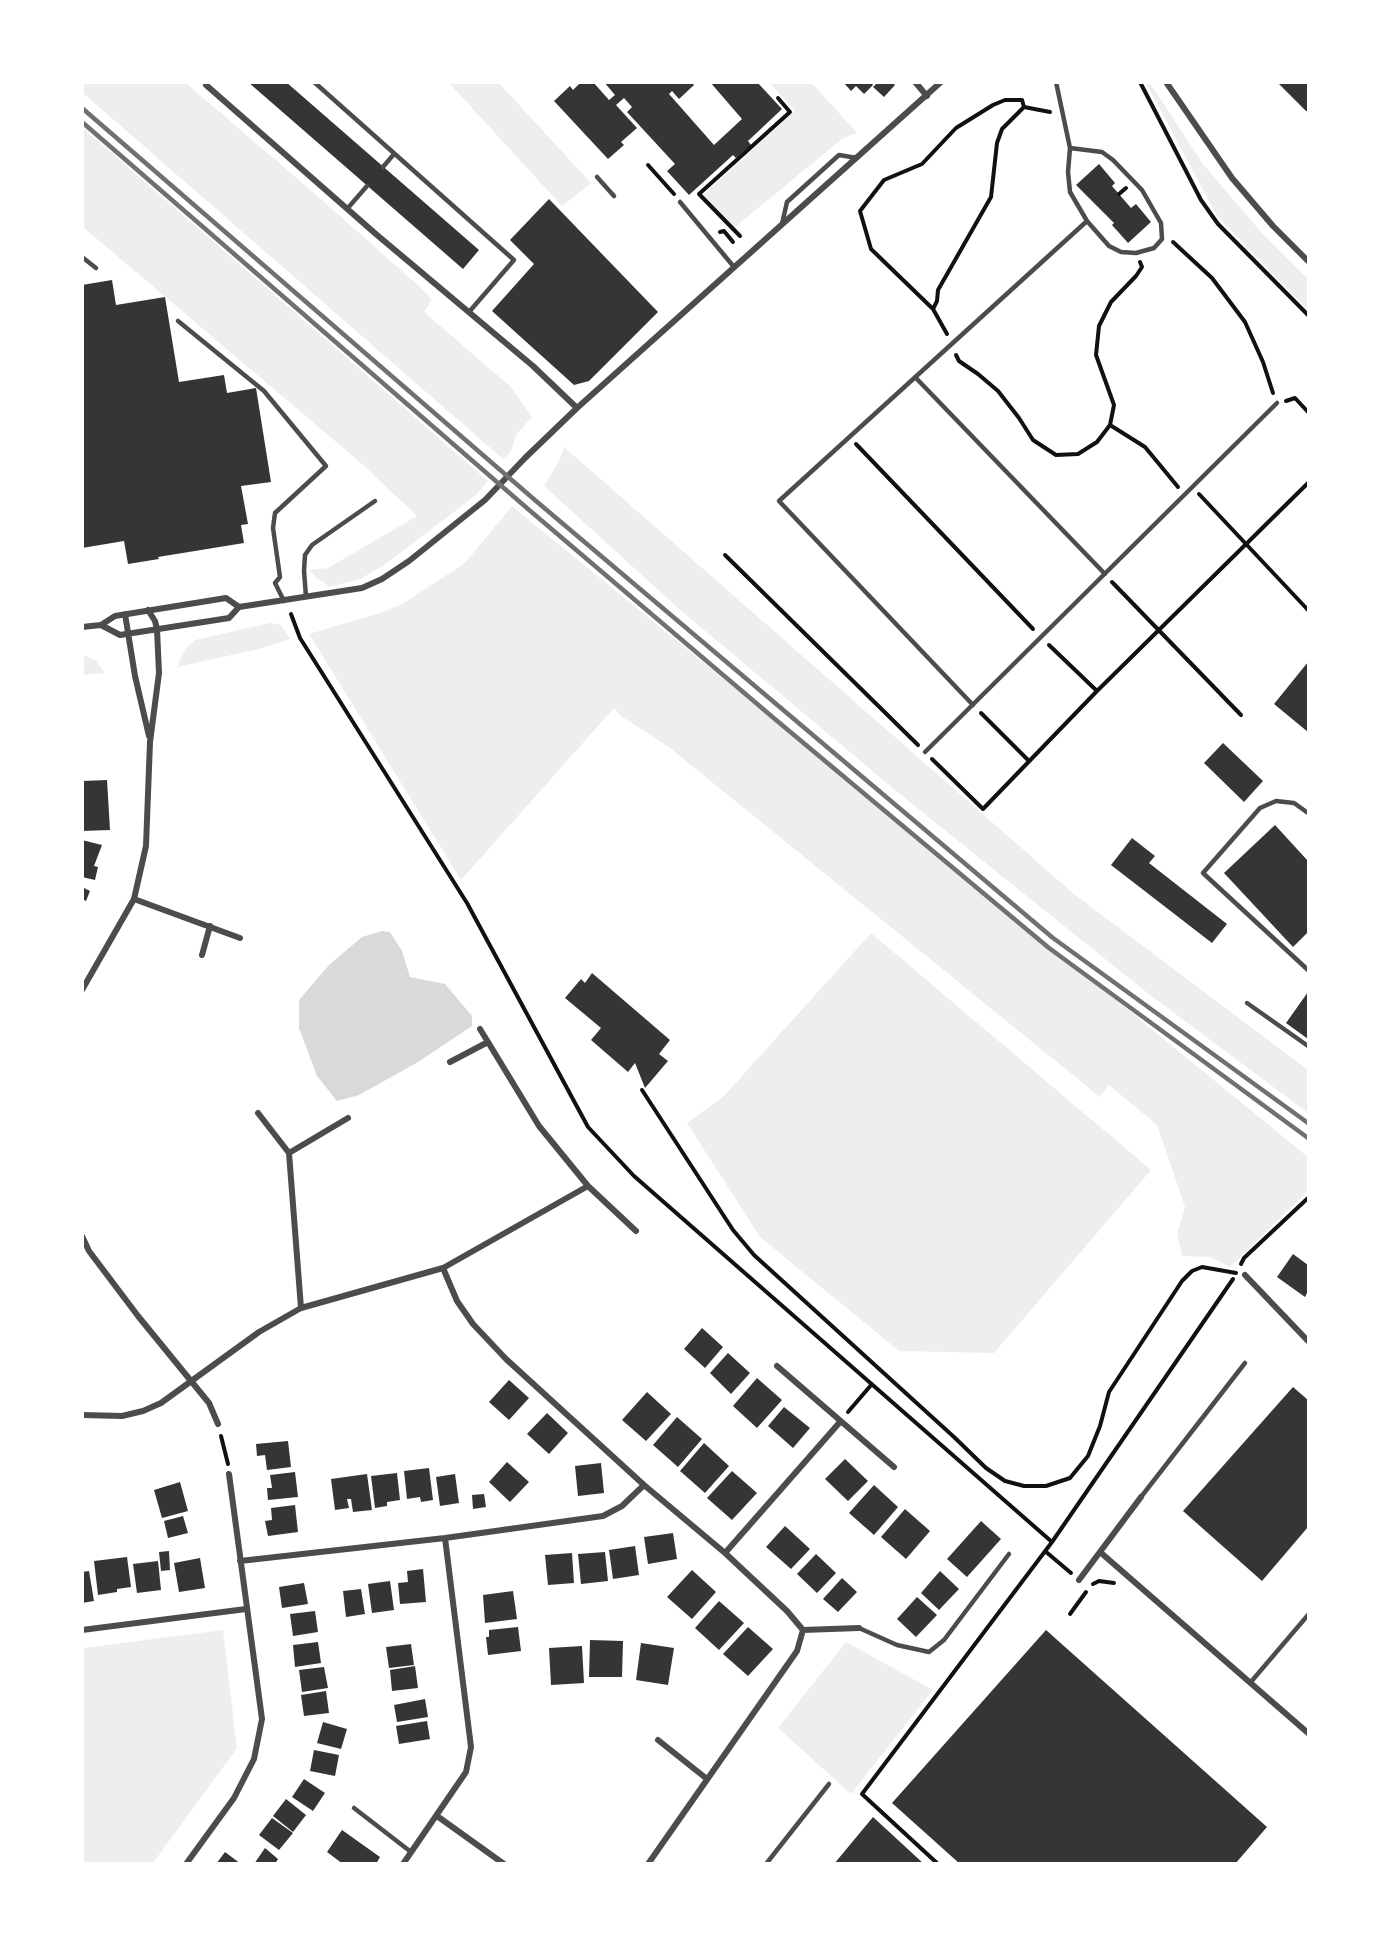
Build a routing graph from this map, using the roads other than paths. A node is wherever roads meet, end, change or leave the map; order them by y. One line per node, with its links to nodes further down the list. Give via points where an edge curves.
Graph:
1 (314, 82): 10 (lane)
2 (915, 82): 8 (street)
3 (941, 82): 8 (street)
4 (1056, 82): 9 (lane)
5 (1176, 82): 7 (lane)
6 (206, 85): 17 (street)
7 (1167, 85): 21 (street, via 1232,178)
8 (927, 96): 11 (street)
9 (1070, 148): 18 (lane, via 1070,192); 18 (lane, via 1102,152 1113,160 1142,190 1161,223 1162,239 1154,248 1121,252 1109,246)
10 (394, 154): 12 (lane); 24 (lane, via 514,260)
11 (857, 158): 19 (street); 19 (lane, via 839,155 834,159 787,202)
12 (383, 167)
13 (597, 177): 15 (lane)
14 (367, 186): 17 (lane)
15 (614, 196)
16 (680, 202): 22 (lane)
17 (347, 209): 24 (street)
18 (1087, 221): 26 (lane)
19 (781, 225): 22 (street)
20 (82, 257): 23 (lane)
21 (1308, 261)
22 (734, 267): 28 (street)
23 (96, 268)
24 (469, 312): 28 (street)
25 (178, 321): 32 (lane, via 264,391 326,466 275,513 273,528 280,577 275,583)
26 (915, 377): 30 (lane); 40 (lane, via 779,501)
27 (1276, 403): 30 (lane)
28 (577, 408): 31 (street, via 484,500 409,561 362,588)
29 (375, 501): 31 (lane, via 312,544 305,555)
30 (1105, 574): 40 (lane)
31 (306, 597): 32 (street)
32 (284, 601): 33 (street)
33 (239, 607): 34 (street, via 226,598); 38 (street, via 229,618)
34 (148, 610): 35 (street); 38 (street)
35 (126, 614): 36 (street); 39 (street)
36 (101, 625): 37 (street); 39 (street, via 120,635)
37 (82, 627)
38 (157, 629): 39 (street); 41 (street, via 159,674)
39 (129, 634): 41 (street)
40 (973, 705): 42 (lane)
41 (150, 742): 44 (street, via 146,846)
42 (925, 752)
43 (1308, 813): 48 (lane, via 1294,803 1276,801 1260,808 1203,873)
44 (134, 899): 45 (street); 49 (street)
45 (210, 926): 46 (street); 47 (street)
46 (240, 938)
47 (202, 955)
48 (1308, 970)
49 (82, 990)
50 (1247, 1003): 53 (lane)
51 (480, 1029): 52 (street)
52 (488, 1042): 54 (street); 58 (street, via 539,1126)
53 (1308, 1046)
54 (450, 1062)
55 (258, 1113): 57 (street)
56 (348, 1118): 57 (street)
57 (289, 1153): 63 (street)
58 (588, 1186): 59 (street); 61 (street)
59 (636, 1231)
60 (82, 1236): 67 (street, via 89,1251)
61 (443, 1268): 63 (street); 73 (street, via 457,1301 473,1324)
62 (1245, 1275): 64 (street)
63 (301, 1308): 67 (street)
64 (1308, 1341)
65 (1245, 1363): 74 (lane)
66 (777, 1366): 69 (street)
67 (190, 1380): 68 (street, via 161,1403 142,1411 122,1416); 70 (street, via 209,1403)
68 (82, 1415)
69 (840, 1422): 71 (street); 77 (street)
70 (218, 1424)
71 (894, 1467)
72 (229, 1473): 79 (street)
73 (644, 1485): 75 (street, via 622,1506 603,1516); 77 (street)
74 (1141, 1497): 76 (street)
75 (445, 1538): 79 (street); 92 (street, via 471,1747 466,1772)
76 (1100, 1551): 80 (street); 86 (street)
77 (725, 1553): 85 (street)
78 (1009, 1554): 83 (lane, via 944,1640 929,1652 897,1646)
79 (240, 1561): 81 (street)
80 (1078, 1580)
81 (246, 1608): 84 (street); 94 (street, via 262,1719 254,1759 234,1798)
82 (1308, 1616): 86 (lane)
83 (859, 1628): 85 (street)
84 (82, 1630)
85 (803, 1630): 89 (street, via 797,1651)
86 (1250, 1683): 87 (street)
87 (1308, 1733)
88 (658, 1740): 89 (street)
89 (707, 1779): 97 (street)
90 (829, 1784): 98 (lane)
91 (354, 1808): 93 (lane)
92 (437, 1816): 93 (street); 96 (street)
93 (411, 1852): 95 (street)
94 (186, 1863)
95 (403, 1863)
96 (504, 1863)
97 (648, 1863)
98 (766, 1863)

